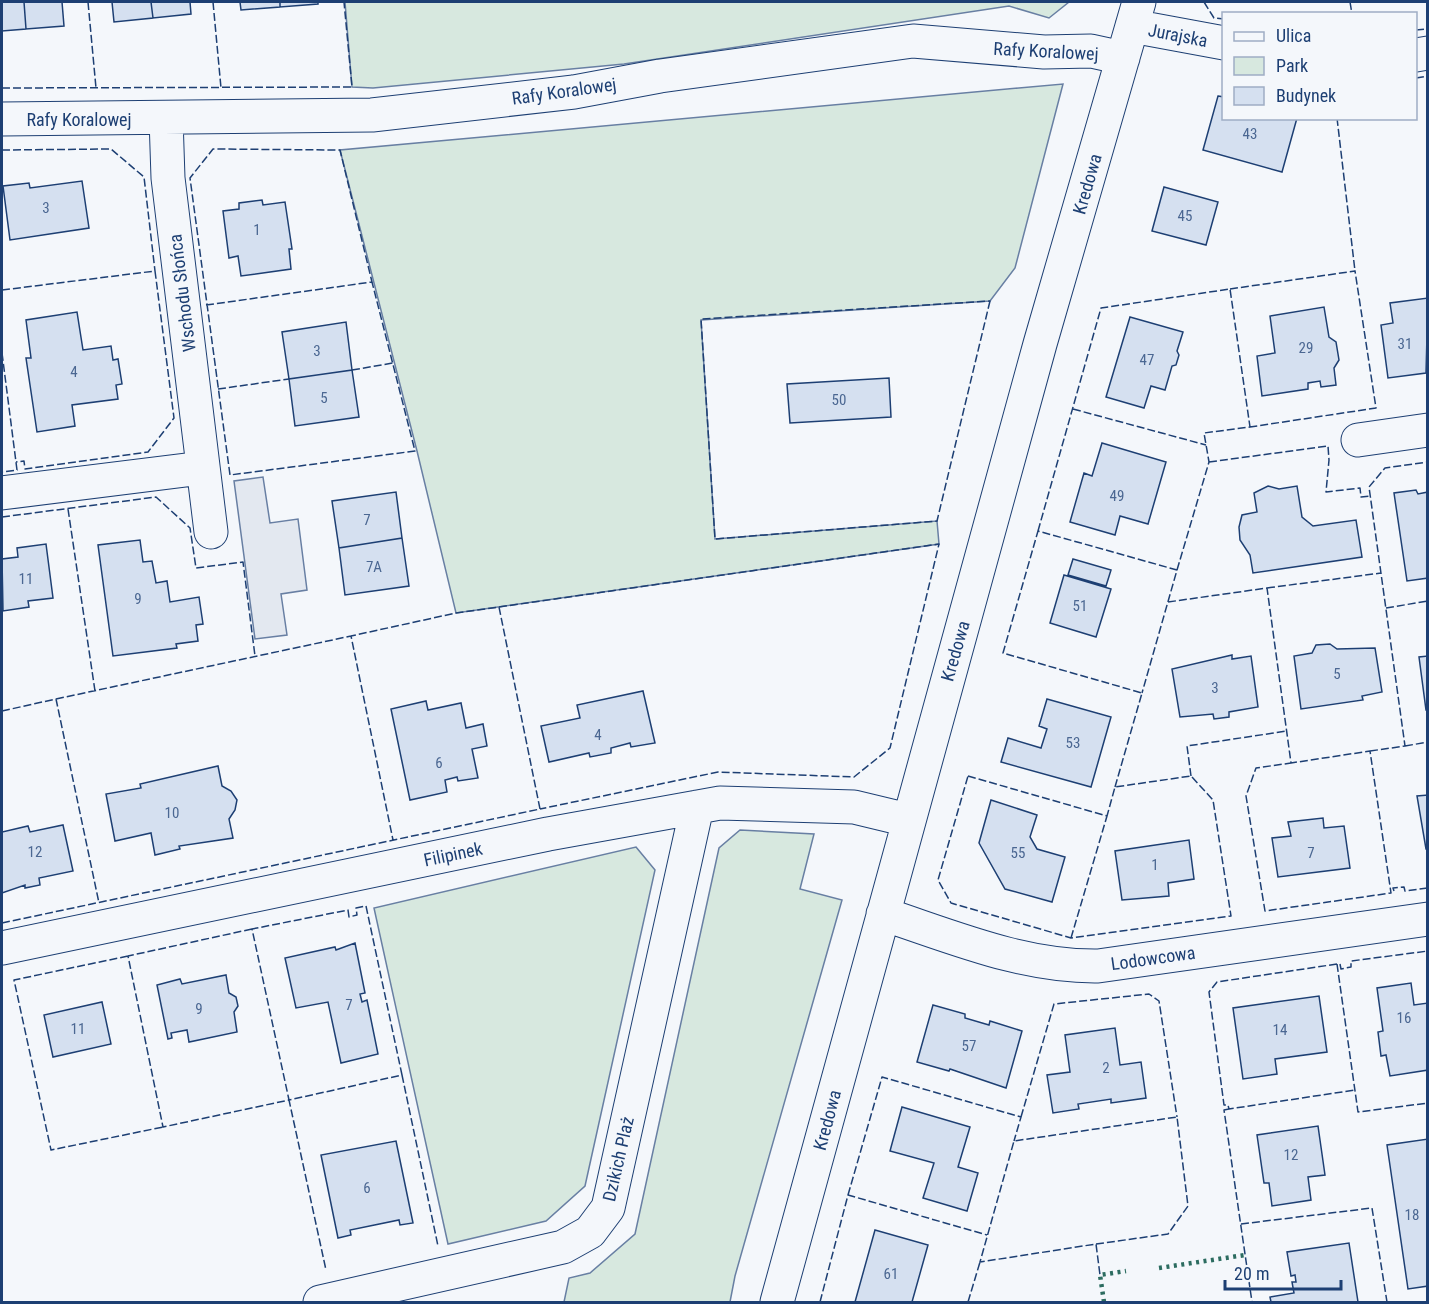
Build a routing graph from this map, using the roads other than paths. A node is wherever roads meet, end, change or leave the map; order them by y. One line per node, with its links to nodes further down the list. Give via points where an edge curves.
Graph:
1 (1135, 14): 2 (street, Jurajska); 3 (street, Kredowa)
2 (1222, 42)
3 (1123, 58): 4 (street, Rafy Koralowej, via 1091,51 1044,52 913,41 660,76 574,92 372,115); 12 (street, Kredowa)
4 (166, 118): 5 (street, Rafy Koralowej); 8 (street, Wschodu Słońca, via 168,178)
5 (2, 119)
6 (1428, 430): 7 (street)
7 (1358, 440)
8 (202, 468): 9 (street); 10 (street, Wschodu Słońca)
9 (2, 493)
10 (210, 532)
11 (697, 807): 12 (street, Filipinek, via 720,803 844,807); 15 (street, Filipinek, via 548,834); 16 (street, Dzikich Plaż, via 608,1208 590,1232 563,1247)
12 (908, 820): 13 (street, Kredowa)
13 (883, 914): 14 (street, Lodowcowa, via 1024,959 1063,966 1098,966); 17 (street, Kredowa)
14 (1428, 919)
15 (2, 948)
16 (320, 1302)
17 (777, 1302)

